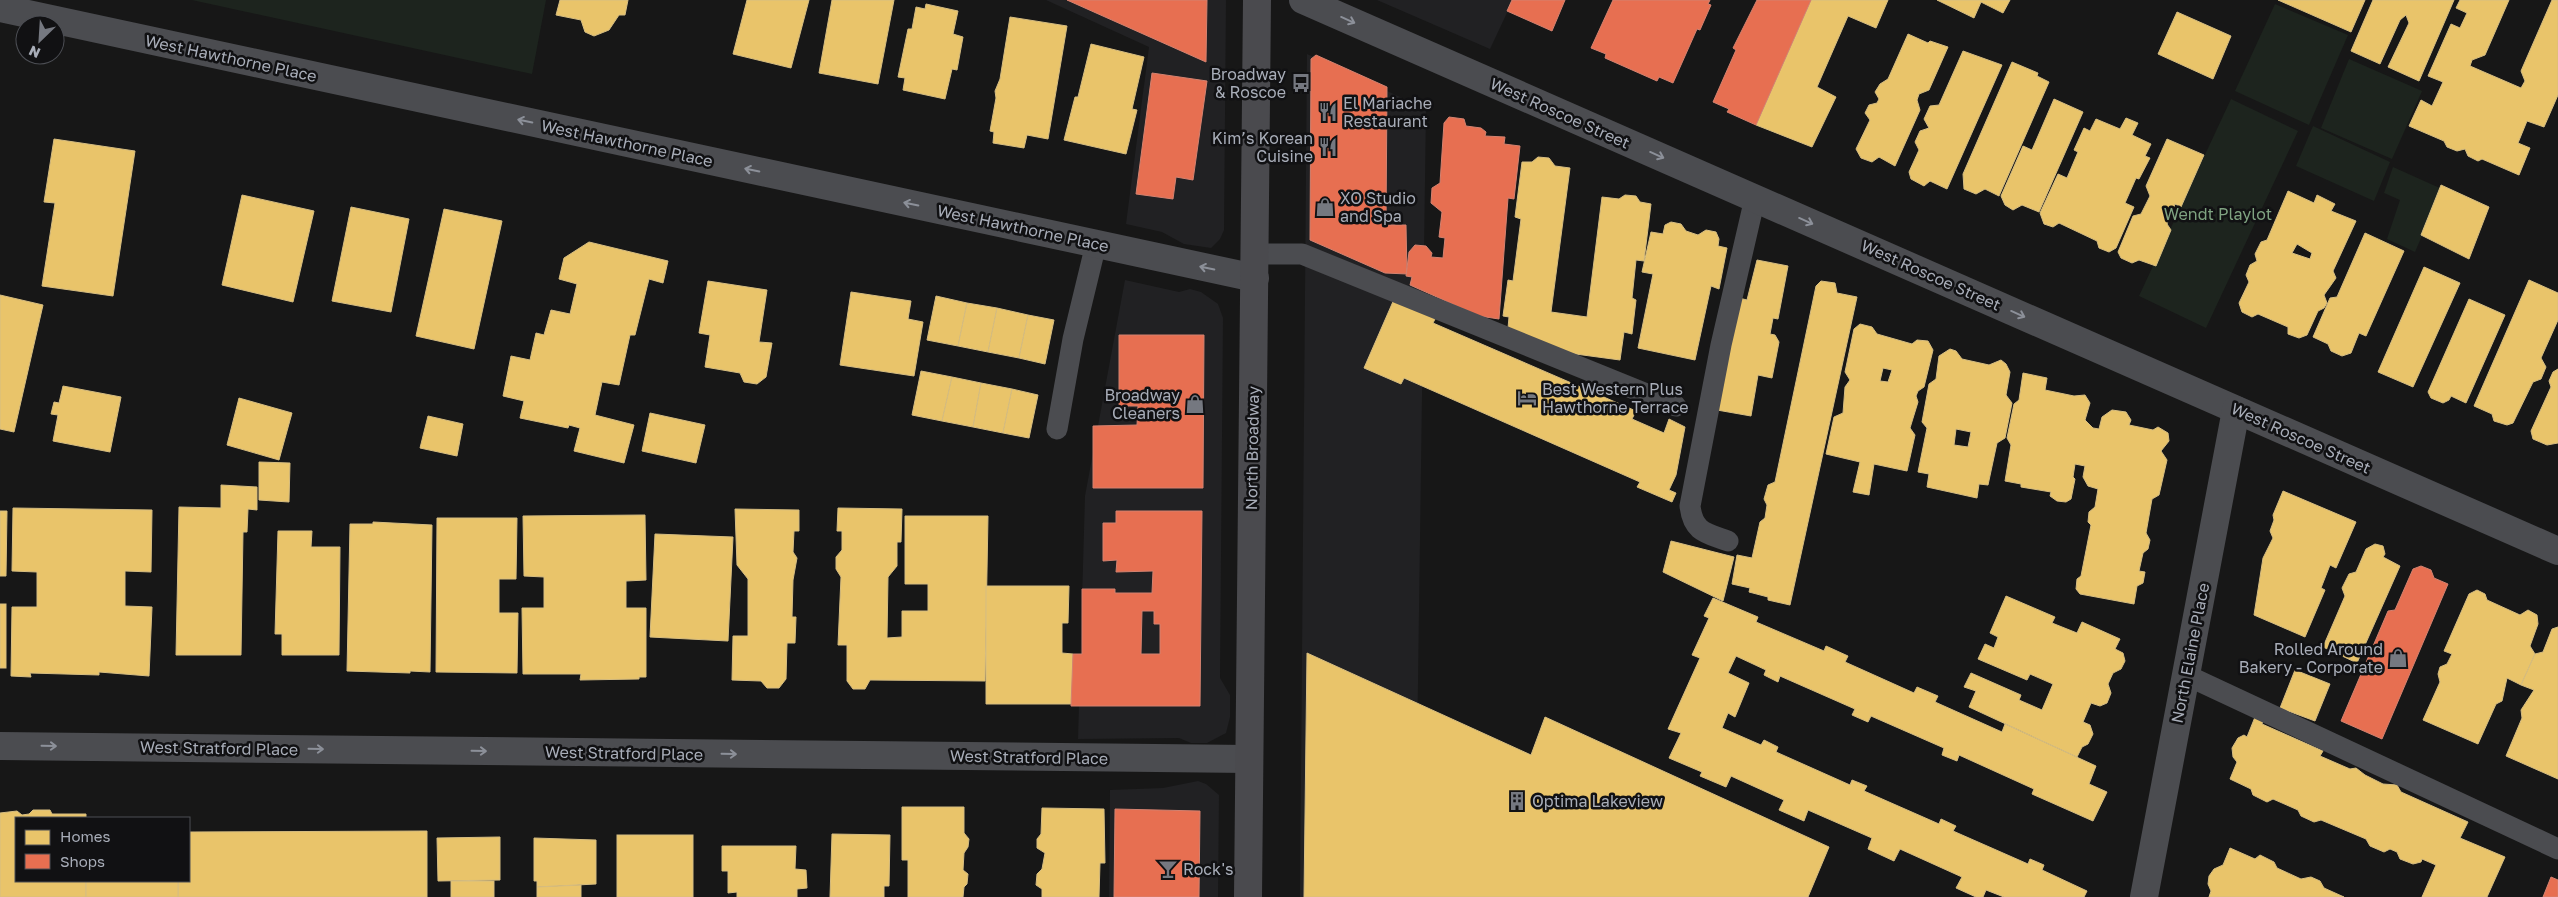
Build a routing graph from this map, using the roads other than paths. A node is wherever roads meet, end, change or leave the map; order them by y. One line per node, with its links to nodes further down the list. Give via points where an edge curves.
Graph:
1 (1257, 0): 6 (main road, North Broadway)
2 (1303, 0): 4 (street, West Roscoe Street, one-way to 4)
3 (0, 8): 5 (street, West Hawthorne Place, one-way to 3)
4 (1754, 198): 8 (street, West Roscoe Street, one-way to 8); 10 (lane, via 1690,506 1696,527)
5 (1096, 244): 6 (street, West Hawthorne Place, one-way to 5); 9 (lane, via 1072,339)
6 (1254, 266): 7 (lane, via 1302,254); 14 (main road, North Broadway)
7 (1676, 406)
8 (2236, 410): 11 (street, West Roscoe Street); 12 (street, North Elaine Place)
9 (1057, 430)
10 (1728, 541)
11 (2558, 551)
12 (2186, 676): 15 (lane); 17 (street, North Elaine Place)
13 (0, 746): 14 (street, West Stratford Place, one-way to 14)
14 (1249, 759): 16 (main road, North Broadway)
15 (2558, 849)
16 (1248, 897)
17 (2144, 897)

